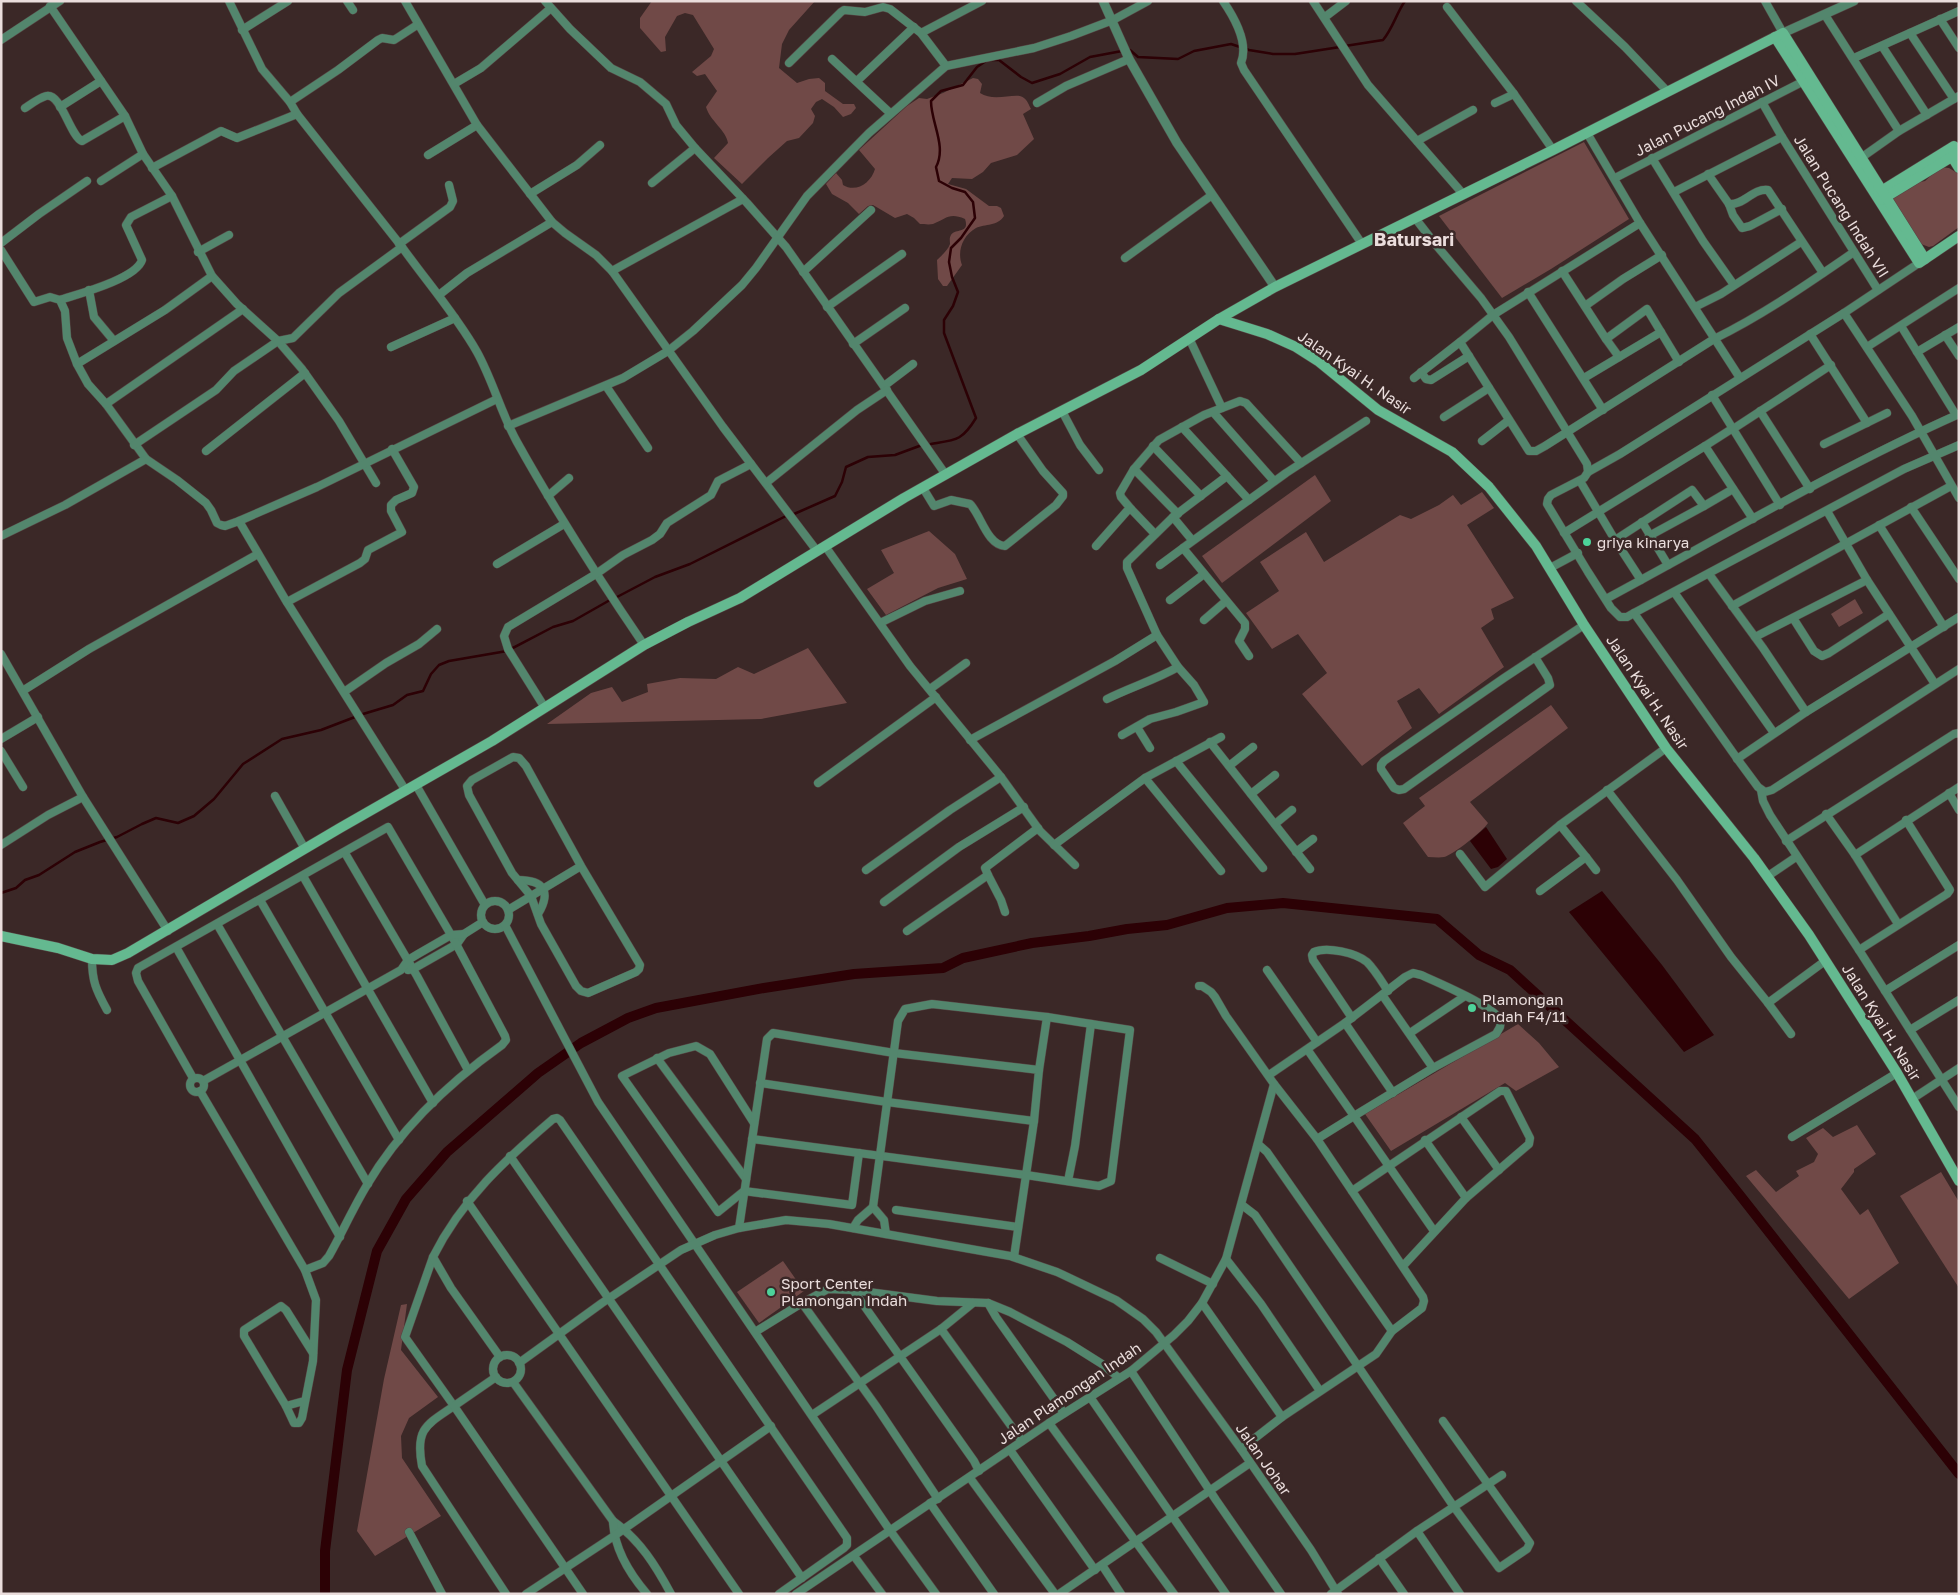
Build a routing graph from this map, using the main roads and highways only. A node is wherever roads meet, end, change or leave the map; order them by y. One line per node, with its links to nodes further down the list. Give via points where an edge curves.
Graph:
1 (1955, 151): 2 (main road); 3 (main road)
2 (1959, 168)
3 (1881, 195): 4 (main road, via 1922,261); 5 (main road, via 1779,35 1275,287)
4 (1959, 236)
5 (1219, 319): 6 (main road, via 1140,370 1017,434 740,598 644,645 416,786 116,958 92,959); 7 (main road, Jalan Kyai H. Nasir, via 1296,347 1378,410 1452,452 1489,487 1536,546 1557,565 1584,625 1666,748 1768,876 1897,1073)
6 (1, 936)
7 (1959, 1181)

